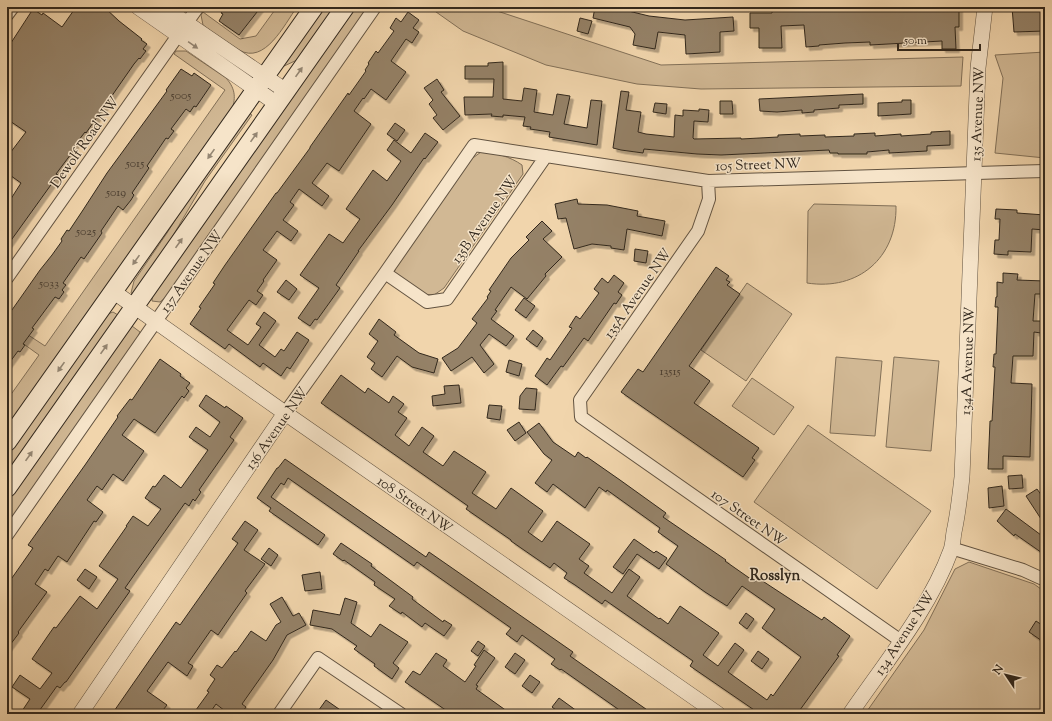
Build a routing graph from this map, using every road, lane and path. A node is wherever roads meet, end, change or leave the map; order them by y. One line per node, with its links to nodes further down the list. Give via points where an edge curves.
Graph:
1 (13, 7): 9 (street)
2 (138, 7): 10 (street)
3 (163, 7): 10 (street)
4 (198, 7): 10 (street, Dewolf Road NW)
5 (314, 7): 11 (main road)
6 (345, 7): 12 (main road, 137 Avenue NW, one-way to 6)
7 (375, 7): 22 (street, 137 Avenue NW)
8 (985, 7): 16 (street, 135 Avenue NW, via 978,68)
9 (7, 15)
10 (182, 29): 11 (street); 19 (street, Dewolf Road NW)
11 (260, 83): 12 (street); 20 (main road, one-way to 20)
12 (281, 98): 21 (main road, 137 Avenue NW, one-way to 12)
13 (474, 145): 14 (street, 105 Street NW); 18 (street, 136 Avenue NW)
14 (546, 156): 17 (street, 105 Street NW); 18 (street, 135B Avenue NW, via 447,299 427,302)
15 (1045, 171): 16 (street, 105 Street NW)
16 (974, 172): 17 (street, 105 Street NW); 28 (street, 134A Avenue NW, via 962,477)
17 (708, 181): 24 (street, 135A Avenue NW, via 709,200 698,232 580,400)
18 (385, 273): 23 (street, 136 Avenue NW)
19 (7, 278)
20 (114, 292): 21 (street, 108 Street NW); 25 (main road, one-way to 25)
21 (134, 306): 22 (street, 108 Street NW); 26 (main road, 137 Avenue NW, one-way to 21)
22 (156, 322): 23 (street, 108 Street NW); 27 (street, 137 Avenue NW)
23 (285, 413): 31 (street, 136 Avenue NW); 34 (street, 108 Street NW)
24 (581, 417): 30 (street, 107 Street NW)
25 (7, 442)
26 (7, 488)
27 (7, 535)
28 (951, 548): 29 (street, via 1023,570); 30 (street, 134 Avenue NW, via 937,581)
29 (1045, 580)
30 (901, 641): 35 (street, 134 Avenue NW)
31 (80, 714)
32 (279, 714): 33 (street, via 318,658)
33 (401, 714)
34 (718, 714)
35 (850, 714)

